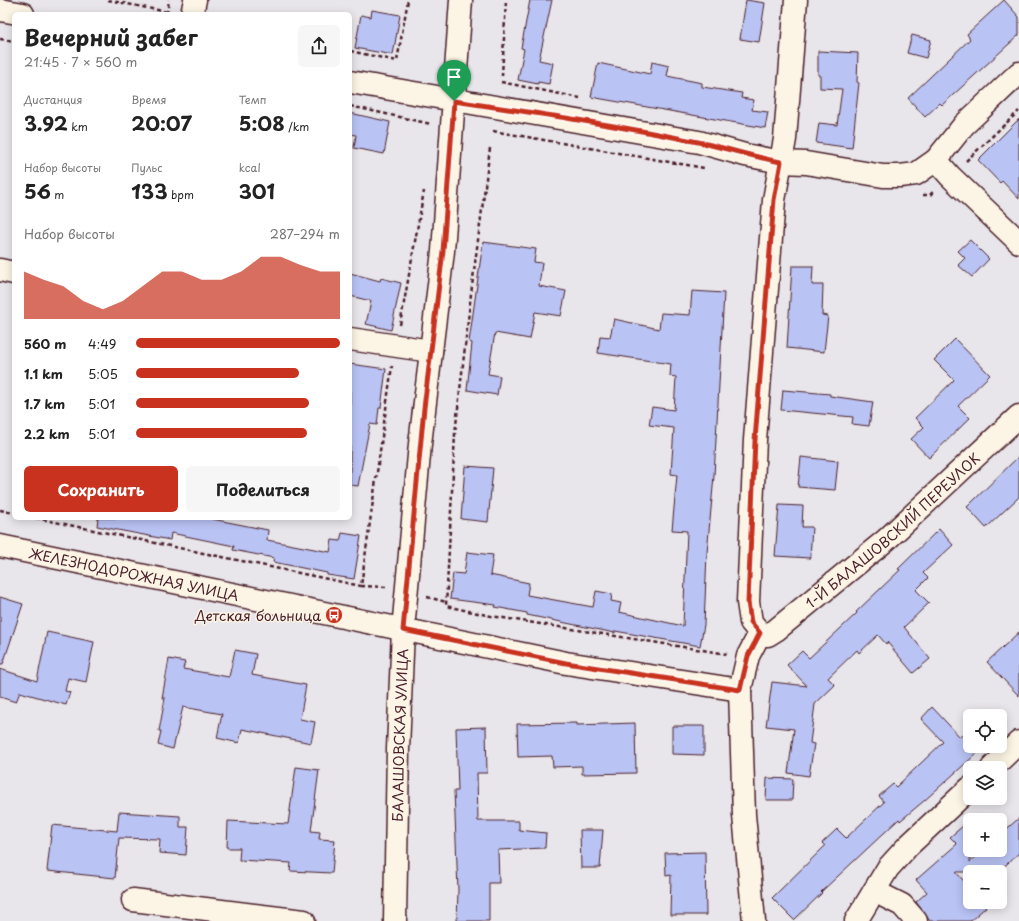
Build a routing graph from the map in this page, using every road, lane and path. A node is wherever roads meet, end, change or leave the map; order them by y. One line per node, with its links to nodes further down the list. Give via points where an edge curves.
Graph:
1 (108, 0): 10 (path)
2 (169, 0): 11 (path)
3 (195, 0): 12 (street)
4 (408, 0): 15 (path, via 397,61)
5 (461, 0): 19 (street, БАЛАШОВСКАЯ УЛИЦА)
6 (506, 0): 17 (path)
7 (796, 0): 24 (street)
8 (0, 10): 9 (street)
9 (12, 12)
10 (162, 12)
11 (167, 12)
12 (192, 12)
13 (0, 39): 14 (path)
14 (12, 41)
15 (352, 51)
16 (1019, 73): 23 (street, via 964,125)
17 (502, 76)
18 (352, 82): 19 (street)
19 (454, 101): 24 (street, via 699,142); 31 (street, БАЛАШОВСКАЯ УЛИЦА, via 443,251)
20 (352, 106): 21 (path)
21 (435, 124)
22 (490, 148): 40 (path, via 455,434 446,606 498,617)
23 (936, 160): 24 (street, via 916,174 900,176); 26 (street)
24 (781, 162): 39 (street, via 774,200 756,425 748,602 751,622)
25 (425, 185): 30 (path)
26 (1019, 242)
27 (0, 270): 28 (street)
28 (12, 273)
29 (352, 339): 30 (street)
30 (395, 347): 31 (street); 37 (path)
31 (431, 351): 38 (street, БАЛАШОВСКАЯ УЛИЦА)
32 (1019, 416): 39 (street, 1-Й БАЛАШОВСКИЙ ПЕРЕУЛОК, via 886,540 776,630 768,635)
33 (0, 510): 34 (path)
34 (12, 513)
35 (46, 520): 37 (path)
36 (0, 546): 38 (street, ЖЕЛЕЗНОДОРОЖНАЯ УЛИЦА)
37 (361, 586): 38 (path, via 387,587)
38 (393, 628): 41 (street, ЖЕЛЕЗНОДОРОЖНАЯ УЛИЦА, via 566,663); 48 (street, БАЛАШОВСКАЯ УЛИЦА, via 398,749)
39 (760, 633): 40 (street)
40 (748, 656): 41 (street)
41 (740, 690): 49 (street, via 744,815)
42 (1019, 742): 43 (street)
43 (999, 761)
44 (963, 795): 45 (street, via 908,846 888,868)
45 (874, 891): 50 (street); 51 (street, via 902,905)
46 (133, 900): 47 (street)
47 (304, 921)
48 (395, 921)
49 (754, 921)
50 (856, 921)
51 (916, 921)

